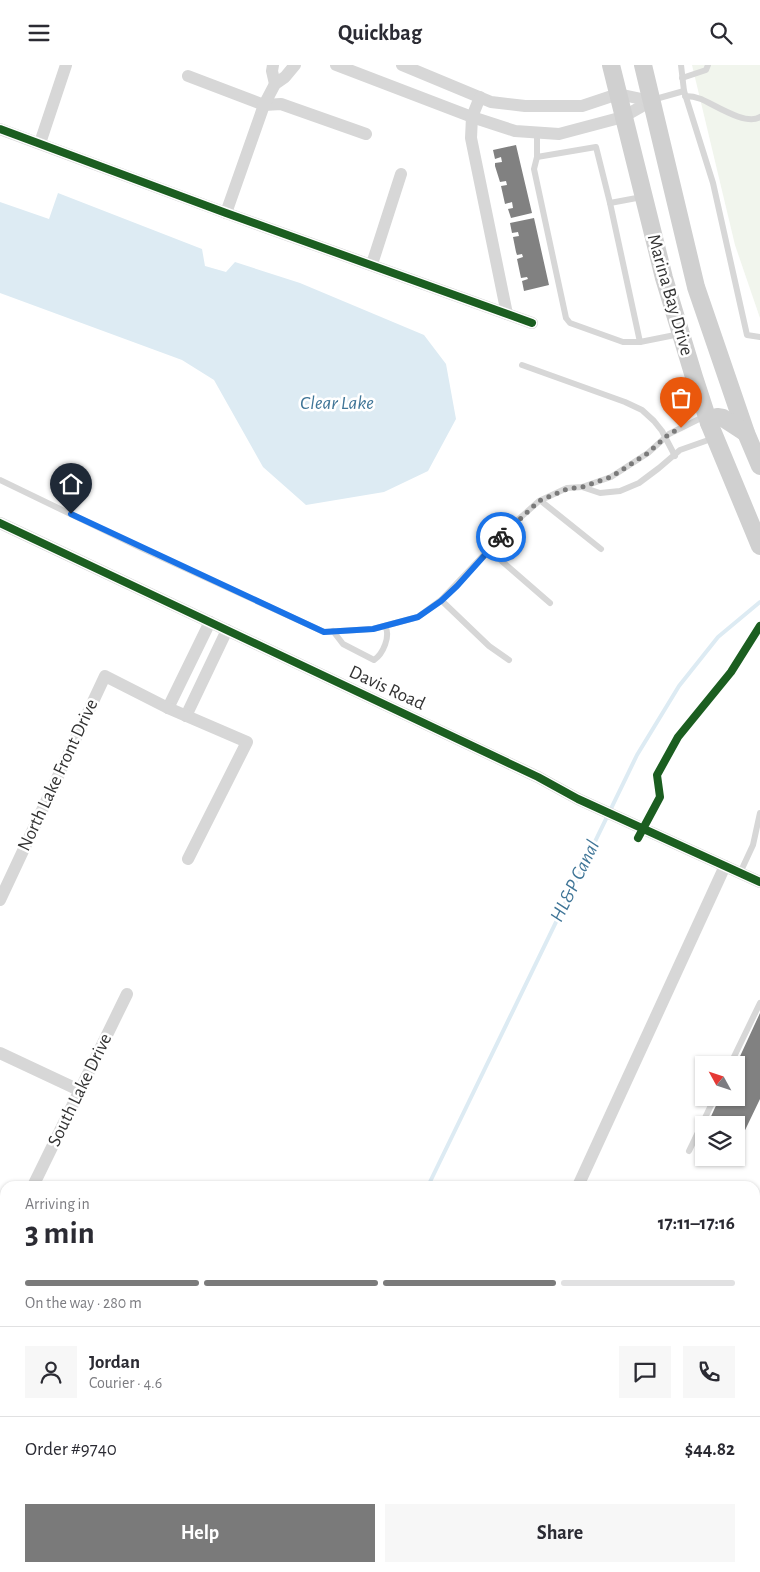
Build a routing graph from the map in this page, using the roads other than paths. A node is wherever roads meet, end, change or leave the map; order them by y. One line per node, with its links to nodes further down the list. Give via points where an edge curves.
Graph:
1 (66, 65): 24 (street)
2 (273, 65): 12 (street)
3 (295, 65): 12 (street)
4 (336, 65): 18 (street)
5 (402, 65): 15 (street)
6 (611, 65): 14 (main road, Marina Bay Drive)
7 (643, 65): 16 (main road, Marina Bay Drive)
8 (681, 65): 11 (lane)
9 (708, 65): 11 (lane, via 706,70)
10 (188, 75): 17 (street)
11 (682, 78): 13 (lane)
12 (275, 85): 17 (street)
13 (684, 93): 16 (lane); 20 (lane, via 746,119); 34 (lane, via 713,183 747,335)
14 (618, 94): 15 (street, via 582,106 525,107); 16 (street); 19 (main road, Marina Bay Drive)
15 (480, 97): 18 (street)
16 (651, 101): 19 (street); 38 (main road, Marina Bay Drive, via 696,287)
17 (264, 105): 23 (street, via 281,104); 29 (street)
18 (472, 117): 22 (street, via 515,131); 31 (street, via 471,138)
19 (623, 117): 22 (street, via 560,134); 27 (main road, Marina Bay Drive)
20 (760, 117)
21 (0, 129): 24 (street)
22 (537, 132): 25 (lane)
23 (366, 134)
24 (40, 143): 29 (street)
25 (537, 157): 28 (lane, via 596,147); 35 (lane, via 534,169 566,318 570,323 624,343)
26 (401, 173): 30 (street)
27 (643, 197): 28 (lane); 33 (main road, Marina Bay Drive)
28 (610, 203): 35 (lane)
29 (226, 213): 30 (street)
30 (372, 265): 31 (street)
31 (507, 314): 32 (street)
32 (532, 323)
33 (681, 333): 35 (lane); 37 (main road, Marina Bay Drive)
34 (760, 337)
35 (640, 342)
36 (522, 365): 39 (lane, via 642,410 662,431)
37 (710, 425): 38 (main road, via 717,417 723,418); 39 (lane); 40 (lane); 46 (main road, Marina Bay Drive)
38 (746, 433): 41 (main road, Marina Bay Drive)
39 (664, 438): 40 (lane); 43 (lane, via 628,467)
40 (675, 455): 43 (lane, via 639,483 620,491 600,493)
41 (760, 466)
42 (0, 480): 54 (lane, via 324,632)
43 (582, 487): 44 (lane, via 567,489)
44 (541, 501): 47 (lane); 48 (lane)
45 (0, 523): 51 (street, Davis Road)
46 (760, 546)
47 (601, 549)
48 (489, 550): 49 (lane); 50 (lane)
49 (441, 601): 52 (lane, via 418,617); 55 (lane, via 489,646)
50 (550, 603)
51 (210, 622): 53 (street, Davis Road); 56 (street)
52 (385, 626): 54 (lane); 54 (lane, via 388,637 374,660 343,644)
53 (227, 630): 57 (street); 60 (street, Davis Road)
54 (333, 631)
55 (509, 660)
56 (168, 708): 57 (street); 63 (street, North Lake Front Drive, via 105,676)
57 (186, 715): 59 (street, via 247,742)
58 (760, 813): 61 (lane, via 753,845)
59 (188, 859)
60 (725, 866): 61 (street, Davis Road); 72 (street)
61 (740, 873): 62 (street, Davis Road)
62 (760, 882)
63 (0, 900)
64 (127, 994): 68 (street, South Lake Drive)
65 (760, 1003): 67 (lane)
66 (0, 1053): 68 (street)
67 (734, 1056)
68 (81, 1091): 71 (street, South Lake Drive)
69 (711, 1106): 70 (lane)
70 (689, 1151)
71 (36, 1181)
72 (580, 1181)

